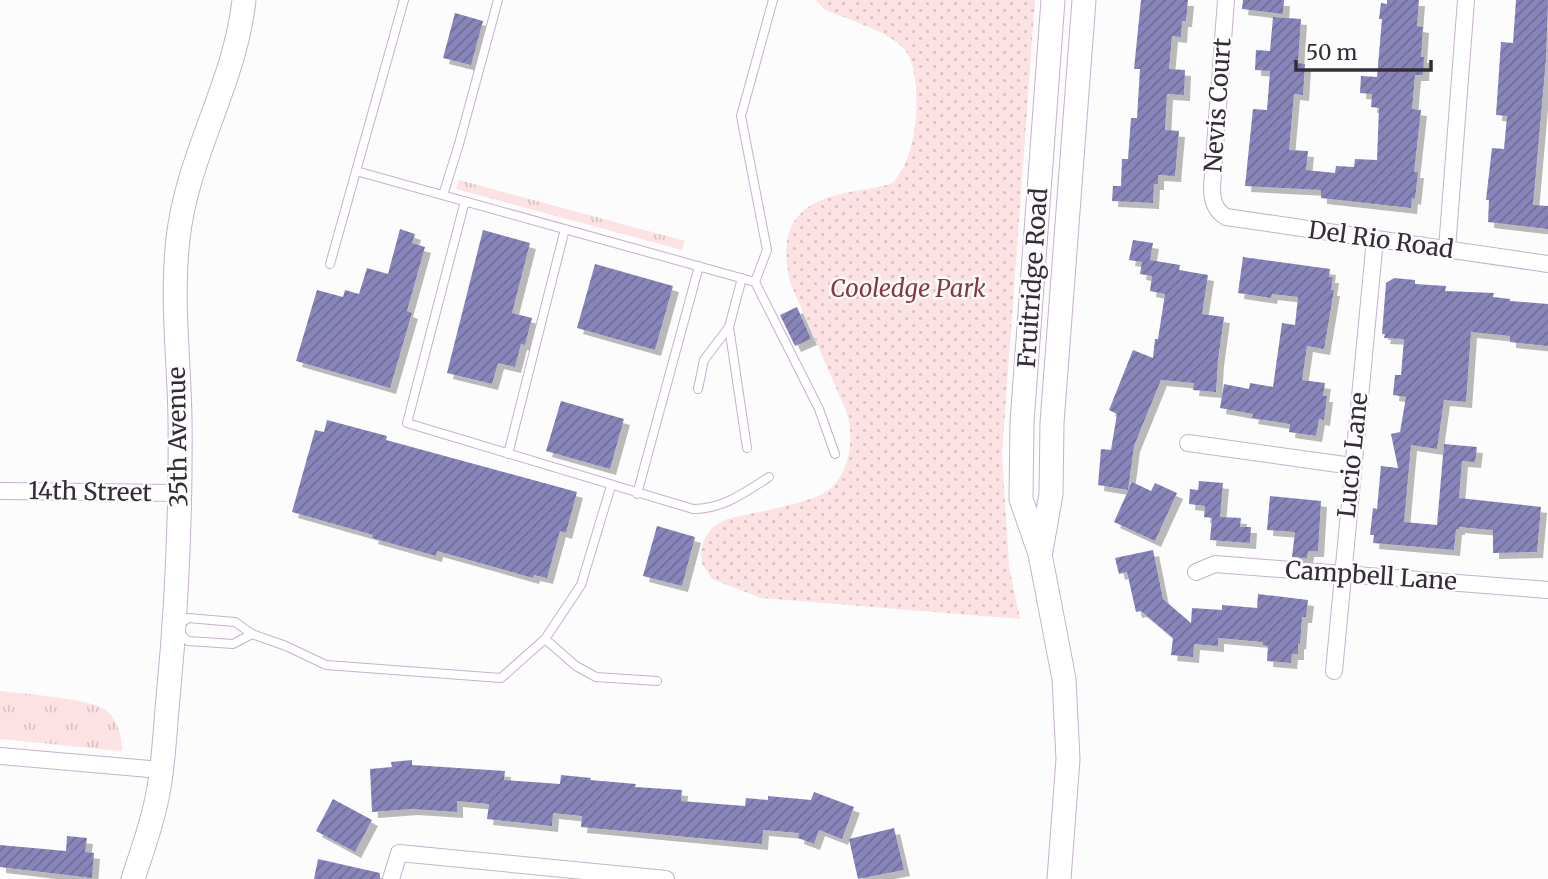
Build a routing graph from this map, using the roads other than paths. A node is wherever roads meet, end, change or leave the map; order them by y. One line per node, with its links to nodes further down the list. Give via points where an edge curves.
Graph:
1 (244, 0): 31 (main road, 35th Avenue, via 235,51 197,156 178,237)
2 (404, 0): 9 (lane)
3 (498, 0): 10 (lane)
4 (773, 0): 20 (lane, via 740,116 767,250)
5 (1054, 0): 33 (main road, Fruitridge Road, via 1022,422 1021,499)
6 (1084, 0): 33 (main road, Fruitridge Road, via 1052,423 1051,494)
7 (1226, 0): 12 (street, Nevis Court, via 1212,186)
8 (1465, 0): 15 (street)
9 (356, 171): 10 (lane); 16 (lane)
10 (443, 195): 11 (lane)
11 (465, 201): 13 (lane); 25 (lane, via 407,423)
12 (1216, 209): 14 (street, Del Rio Road, via 1226,216)
13 (565, 229): 18 (lane); 25 (lane)
14 (1375, 239): 15 (street, Del Rio Road); 27 (street, Lucio Lane)
15 (1447, 249): 17 (street, Del Rio Road)
16 (330, 264)
17 (1548, 264)
18 (699, 266): 19 (lane); 32 (lane)
19 (742, 278): 20 (lane); 21 (lane)
20 (755, 282): 26 (lane, via 818,409)
21 (729, 327): 22 (lane, via 704,360); 24 (lane)
22 (698, 389)
23 (1188, 443): 27 (street)
24 (747, 447)
25 (508, 454): 29 (lane)
26 (835, 454)
27 (1352, 466): 35 (street, Lucio Lane)
28 (769, 477): 32 (lane, via 707,509)
29 (611, 486): 32 (lane); 39 (lane, via 582,585)
30 (0, 491): 31 (street, 14th Street)
31 (180, 493): 37 (main road, 35th Avenue)
32 (636, 494)
33 (1040, 554): 47 (main road, Fruitridge Road, via 1066,710 1068,759)
34 (1196, 572): 35 (street, Campbell Lane, via 1215,564)
35 (1342, 573): 36 (street, Campbell Lane); 40 (street, Lucio Lane)
36 (1548, 590)
37 (174, 629): 38 (lane, via 188,641 233,644); 38 (lane, via 188,618 235,622); 43 (main road, 35th Avenue)
38 (252, 634): 39 (lane, via 326,665 502,678)
39 (545, 639): 41 (lane, via 596,677)
40 (1334, 671)
41 (657, 681)
42 (0, 756): 43 (street)
43 (161, 770): 44 (main road, 35th Avenue)
44 (133, 879)
45 (391, 879): 46 (street, via 398,853)
46 (666, 879)
47 (1059, 879)

